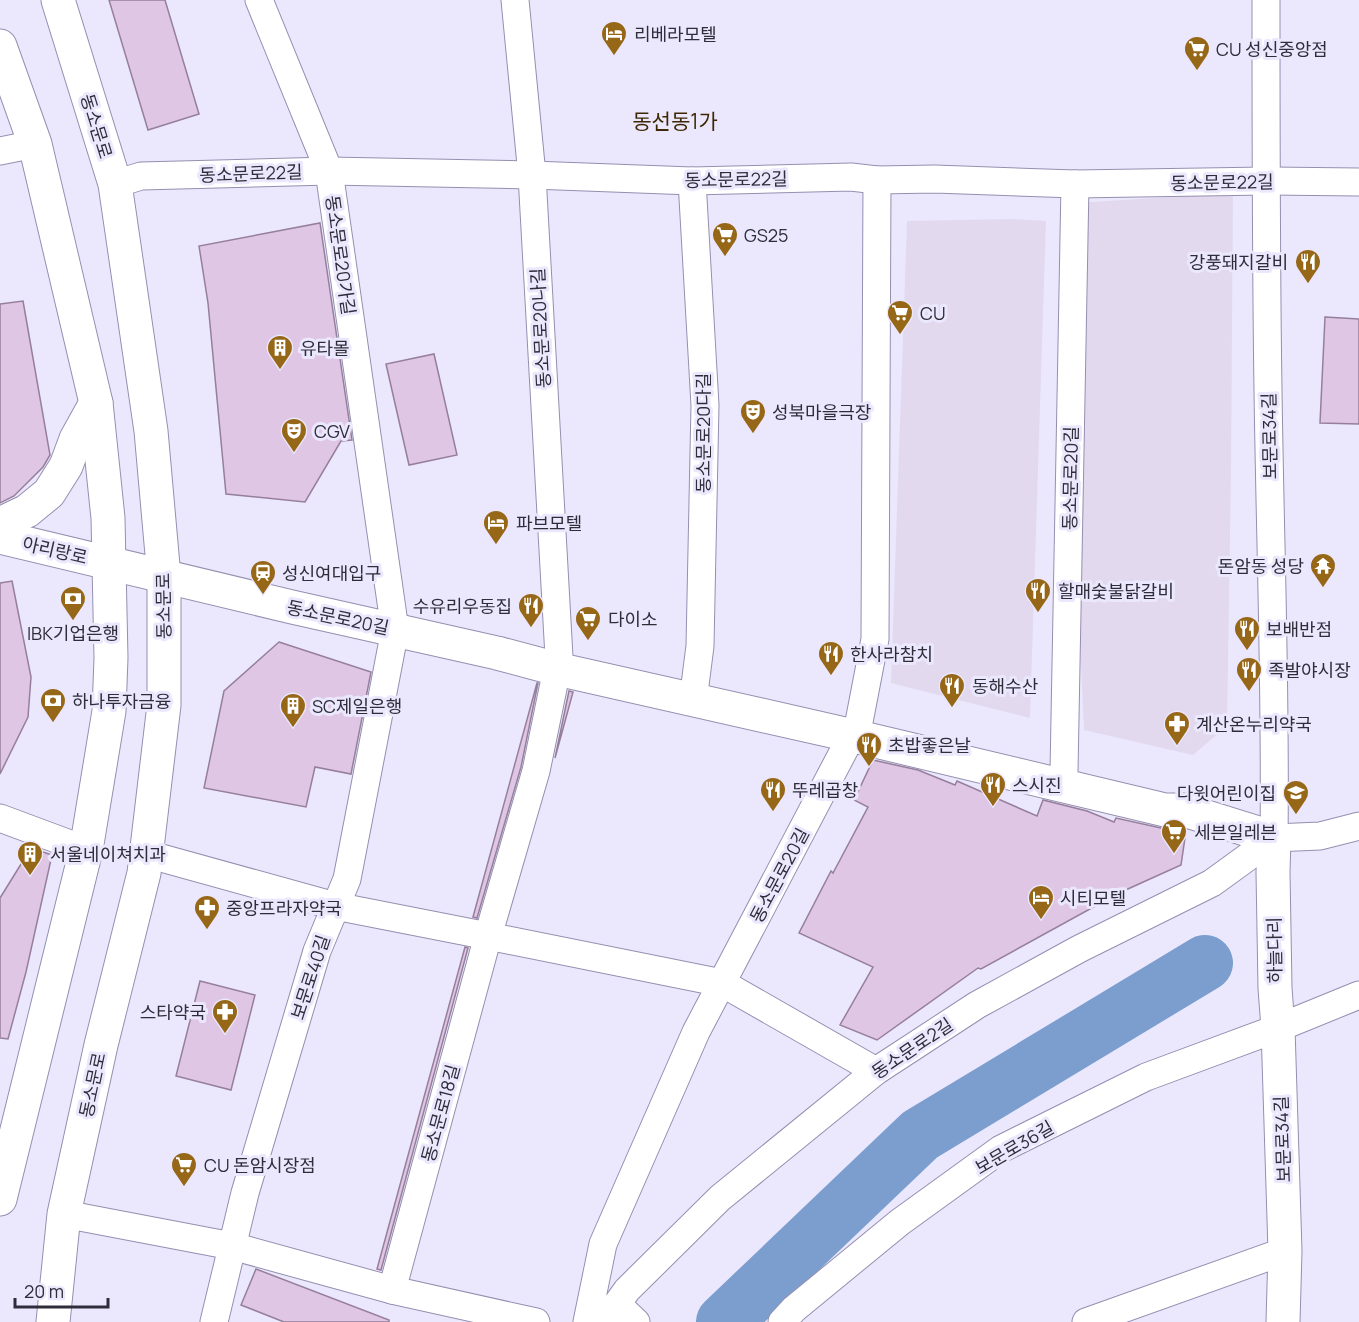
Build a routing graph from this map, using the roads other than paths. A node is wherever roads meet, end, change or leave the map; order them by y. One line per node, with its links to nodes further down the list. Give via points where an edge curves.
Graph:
1 (58, 0): 14 (main road, 동소문로)
2 (259, 0): 8 (street, 동소문로20가길)
3 (514, 0): 9 (street, 동소문로20나길)
4 (1266, 0): 12 (street, 보문로34길)
5 (0, 46): 6 (main road)
6 (35, 144): 7 (street); 16 (main road)
7 (0, 151)
8 (329, 171): 9 (street, 동소문로22길); 14 (street, 동소문로22길, via 141,176); 21 (street, 동소문로20가길)
9 (532, 175): 11 (street, 동소문로22길); 22 (street, 동소문로20나길)
10 (877, 180): 11 (street, 동소문로22길, via 851,177); 15 (street, 동소문로22길); 24 (street, 동소문로20길, via 875,639)
11 (692, 181): 23 (street, 동소문로20다길, via 705,405 700,646)
12 (1266, 181): 13 (street, 동소문로22길); 15 (street, 동소문로22길); 29 (street, 보문로34길)
13 (1359, 183)
14 (115, 184): 20 (main road, 동소문로, via 151,431)
15 (1076, 184): 25 (street, 동소문로20길)
16 (96, 403): 17 (main road, via 50,493 27,511); 19 (main road)
17 (0, 524)
18 (0, 537): 19 (main road, 아리랑로)
19 (109, 563): 20 (main road, 동소문로20길); 30 (main road, via 109,711)
20 (164, 577): 21 (main road, 동소문로20길); 31 (main road, 동소문로, via 164,705)
21 (395, 630): 22 (main road, 동소문로20길); 33 (street, 보문로40길, via 347,879)
22 (558, 663): 23 (main road, 동소문로20길); 24 (main road, 동소문로20길); 34 (street, 동소문로18길, via 536,771)
23 (695, 685): 24 (main road, 동소문로20길)
24 (856, 728): 25 (main road, 동소문로20길); 26 (main road, 동소문로20길, via 1165,810); 35 (street, 동소문로20길)
25 (1064, 772): 26 (main road, 동소문로20길, via 1170,799)
26 (1184, 810): 29 (main road, 동소문로20길)
27 (0, 818): 30 (street)
28 (1359, 826): 29 (street, via 1320,836)
29 (1274, 838): 32 (main road, 보문로34길); 38 (street, 동소문로2길, via 1212,883 977,1005)
30 (86, 850): 39 (main road)
31 (147, 854): 33 (street); 40 (main road, 동소문로)
32 (1272, 872): 37 (main road, 하늘다리)
33 (335, 906): 34 (street); 41 (street, 보문로40길, via 317,951)
34 (488, 936): 35 (street); 43 (street, 동소문로18길)
35 (722, 984): 38 (street); 49 (street, via 696,1032 603,1244)
36 (1359, 995): 37 (street, 보문로36길)
37 (1278, 1028): 42 (main road, 보문로34길); 45 (street, 보문로36길, via 1146,1077 1001,1149 900,1222)
38 (876, 1071): 44 (street, 동소문로2길, via 720,1198 627,1290)
39 (0, 1199)
40 (64, 1214): 41 (street); 46 (main road, 동소문로)
41 (232, 1246): 43 (street); 47 (street, 보문로40길)
42 (1285, 1251): 51 (street); 52 (main road, 보문로34길)
43 (392, 1290): 48 (street)
44 (627, 1313): 50 (street, 동소문로2길)
45 (794, 1318)
46 (53, 1322)
47 (214, 1322)
48 (536, 1322)
49 (586, 1322)
50 (596, 1322)
51 (1086, 1322)
52 (1283, 1322)

